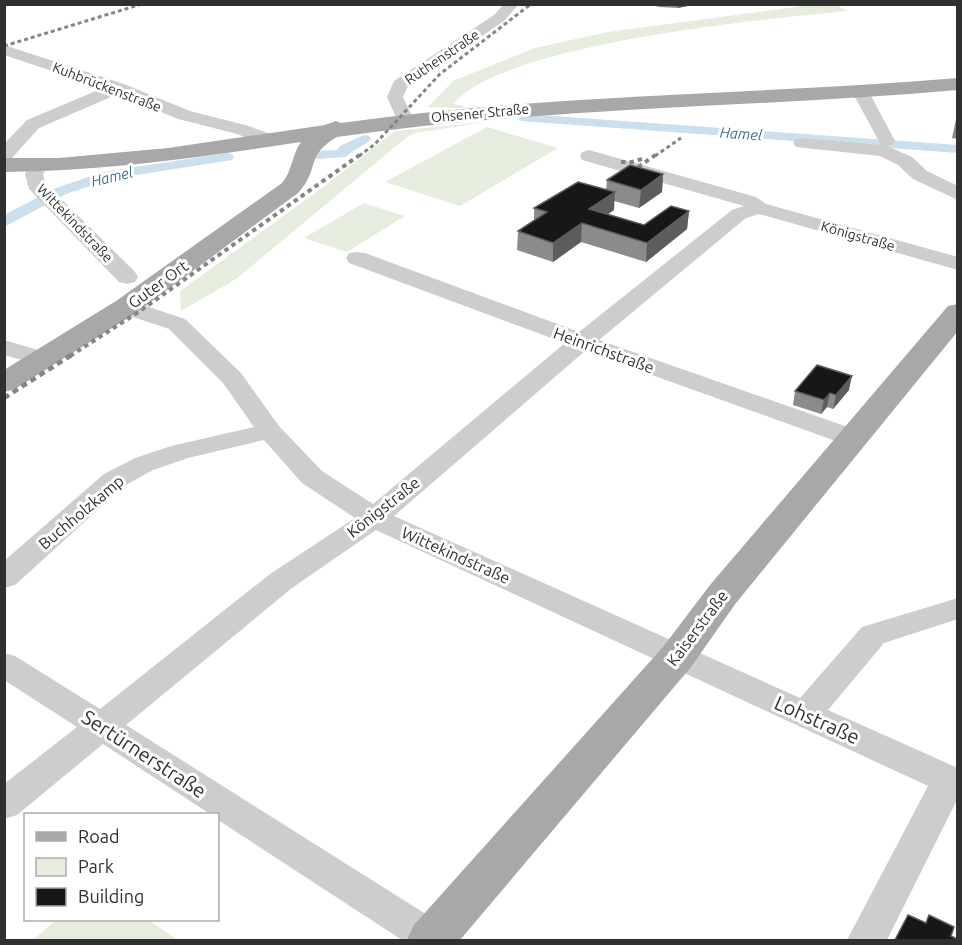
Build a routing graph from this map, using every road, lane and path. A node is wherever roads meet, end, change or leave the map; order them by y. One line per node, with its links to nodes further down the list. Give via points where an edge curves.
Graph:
1 (512, 4): 6 (street, Ruthenstraße, via 499,18 400,85 395,97)
2 (4, 50): 4 (street, Kuhbrückenstraße)
3 (957, 84): 5 (main road, Ohsener Straße)
4 (118, 88): 8 (street, Kuhbrückenstraße); 11 (street, via 33,124)
5 (856, 92): 6 (main road, Ohsener Straße, via 566,106); 9 (street, via 863,96)
6 (405, 120): 7 (main road, Ohsener Straße)
7 (336, 129): 8 (main road, Ohsener Straße); 15 (main road, Guter Ort, via 312,143)
8 (258, 141): 14 (main road, Ohsener Straße, via 130,161); 15 (main road, via 285,161)
9 (886, 141)
10 (802, 143): 16 (street, via 884,151)
11 (5, 154)
12 (589, 156): 17 (street, Königstraße, via 749,201)
13 (4, 165): 14 (main road, Ohsener Straße)
14 (39, 165): 20 (street, Wittekindstraße, via 34,174 36,185)
15 (302, 167): 21 (main road, Guter Ort, via 299,180 290,189)
16 (957, 194)
17 (759, 208): 19 (street, Königstraße); 23 (street, Königstraße, via 739,214)
18 (357, 258): 23 (street, Heinrichstraße)
19 (957, 264)
20 (127, 277)
21 (126, 307): 25 (main road, Guter Ort); 27 (street, Wittekindstraße, via 170,320 232,378)
22 (953, 324): 28 (main road, Kaiserstraße)
23 (583, 342): 28 (street, Heinrichstraße); 29 (street, Königstraße)
24 (4, 347): 25 (street)
25 (44, 359): 26 (main road, Guter Ort)
26 (4, 384)
27 (270, 431): 29 (street, Wittekindstraße, via 312,477); 30 (street, Buchholzkamp, via 180,452 144,464 114,480)
28 (853, 438): 32 (main road, Kaiserstraße, via 723,594)
29 (374, 518): 32 (street, Wittekindstraße); 35 (street, Königstraße, via 282,581)
30 (4, 578)
31 (957, 608): 34 (street, via 873,635)
32 (677, 657): 34 (street, Lohstraße); 38 (main road, Kaiserstraße)
33 (4, 664): 35 (street, Sertürnerstraße)
34 (806, 714): 36 (street, Lohstraße)
35 (102, 727): 37 (street, Königstraße); 38 (street, Sertürnerstraße)
36 (953, 782): 39 (street)
37 (4, 805)
38 (432, 940)
39 (867, 940)

